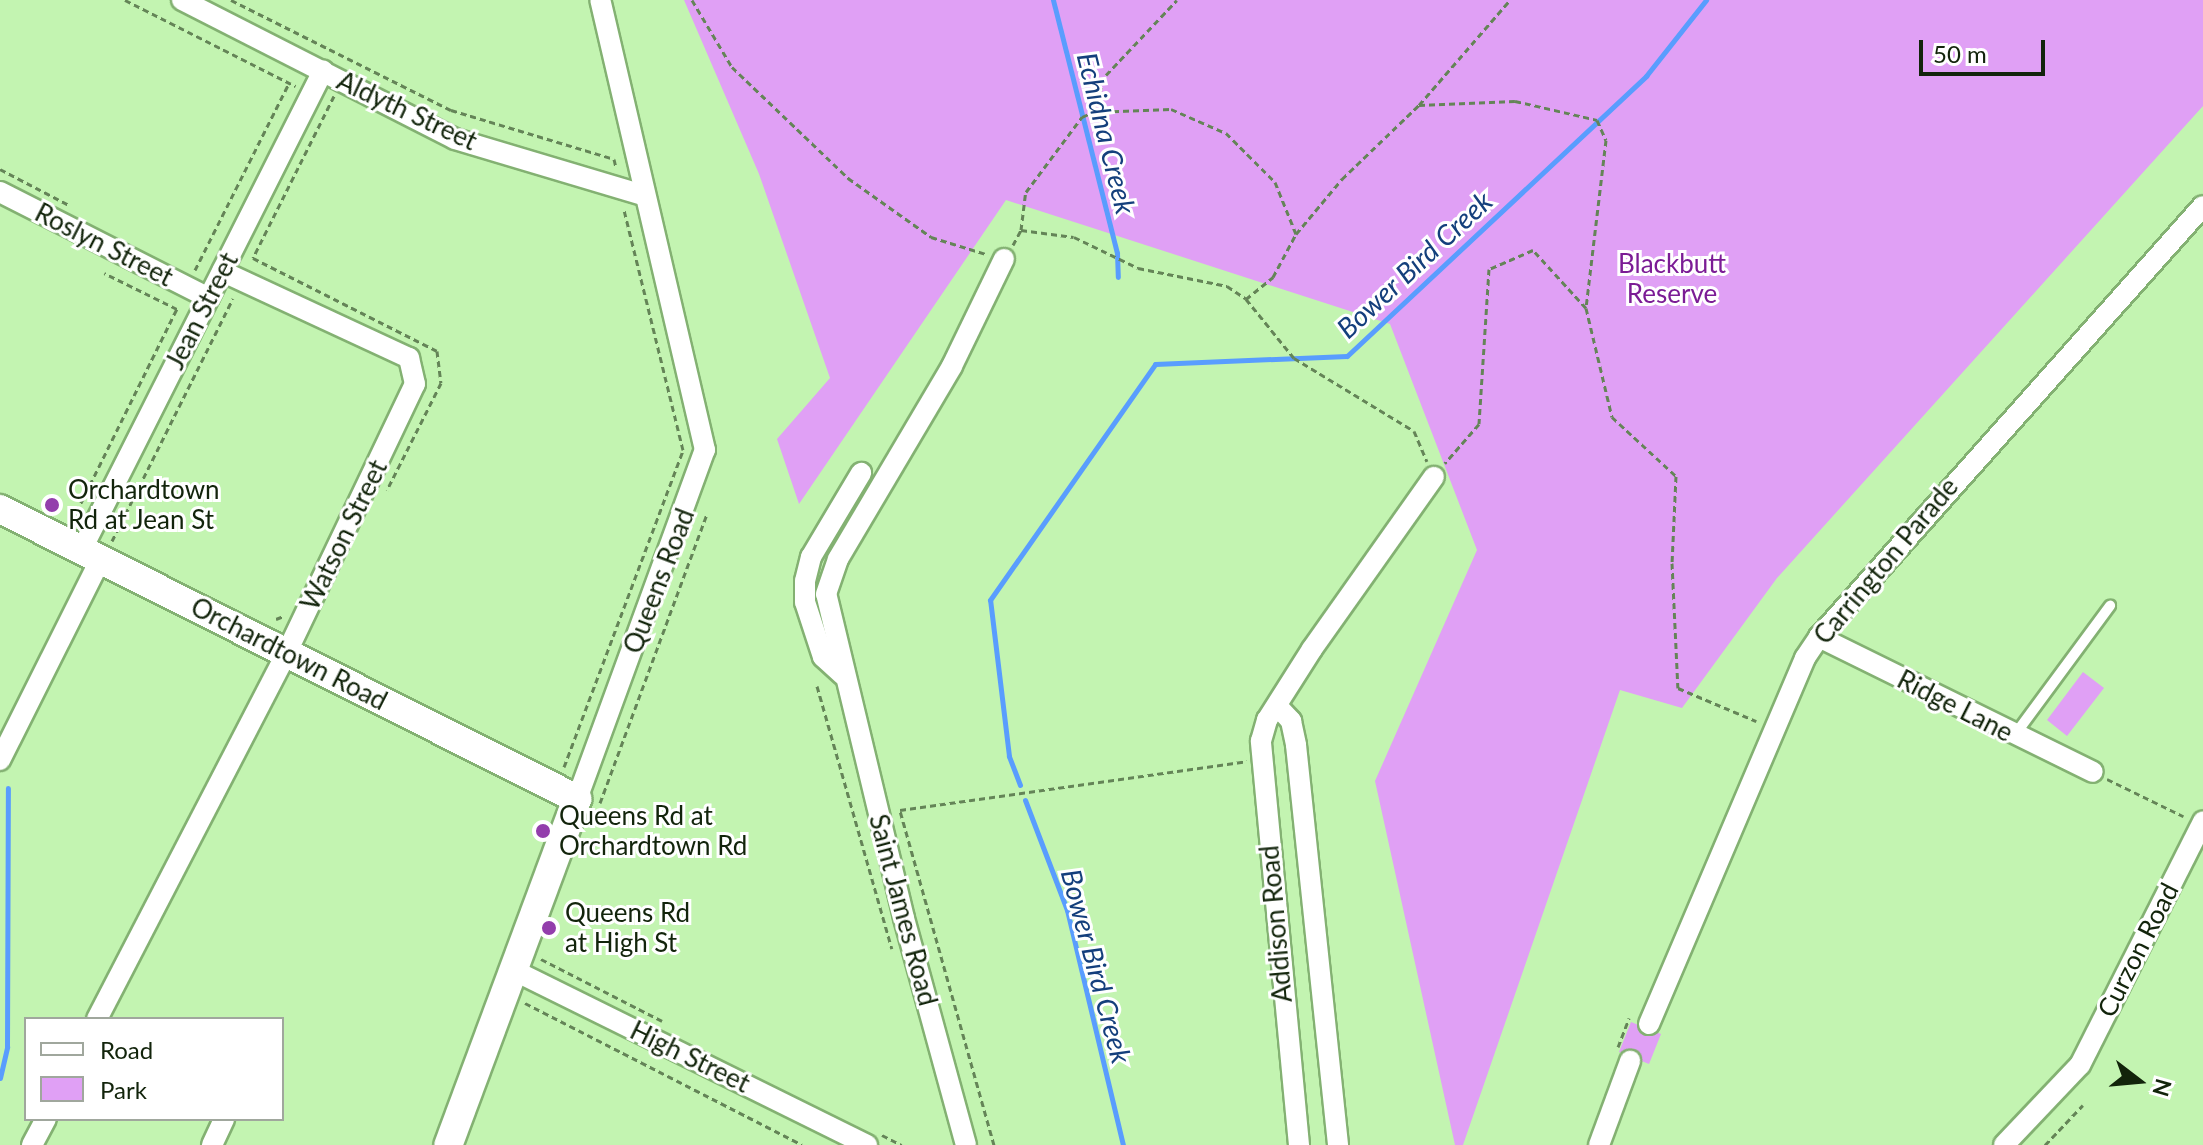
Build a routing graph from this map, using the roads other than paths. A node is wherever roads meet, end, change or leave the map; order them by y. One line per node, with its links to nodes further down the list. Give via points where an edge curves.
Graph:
1 (182, 0): 3 (street, Aldyth Street)
2 (600, 0): 5 (street, Queens Road)
3 (323, 71): 5 (street, Aldyth Street, via 455,139); 8 (street, Jean Street)
4 (0, 192): 9 (street, Roslyn Street)
5 (643, 195): 22 (street, Queens Road, via 705,450)
6 (2203, 206): 15 (street, Carrington Parade)
7 (1004, 259): 17 (street, Saint James Road, via 952,366 829,578 826,594)
8 (222, 271): 9 (street, Jean Street); 16 (street, Watson Street, via 409,358 415,384)
9 (209, 298): 13 (street, Jean Street)
10 (861, 473): 17 (street, Saint James Road, via 816,547 805,581 805,602 823,657)
11 (1434, 477): 18 (street, Addison Road, via 1312,649)
12 (0, 509): 13 (street, Orchardtown Road)
13 (95, 545): 16 (street, Orchardtown Road); 20 (street, Jean Street)
14 (2110, 606): 19 (lane)
15 (1819, 637): 19 (street, Ridge Lane); 26 (street, Carrington Parade, via 1805,658)
16 (287, 652): 22 (street, Orchardtown Road); 25 (street, Watson Street)
17 (843, 675): 34 (street, Saint James Road)
18 (1279, 708): 35 (street, Addison Road, via 1267,720 1262,759); 36 (street, Addison Road, via 1291,721 1296,745)
19 (2014, 736): 21 (street, Ridge Lane)
20 (0, 760)
21 (2093, 772)
22 (587, 804): 24 (street, Queens Road)
23 (2202, 823): 38 (street, Curzon Road, via 2080,1065)
24 (513, 970): 32 (street, Queens Road); 33 (street, High Street)
25 (98, 1017)
26 (1649, 1024)
27 (1630, 1061): 37 (street)
28 (45, 1121): 30 (street)
29 (223, 1121): 31 (street)
30 (32, 1145)
31 (212, 1145)
32 (448, 1145)
33 (867, 1145)
34 (966, 1145)
35 (1299, 1145)
36 (1338, 1145)
37 (1599, 1145)
38 (2004, 1145)

